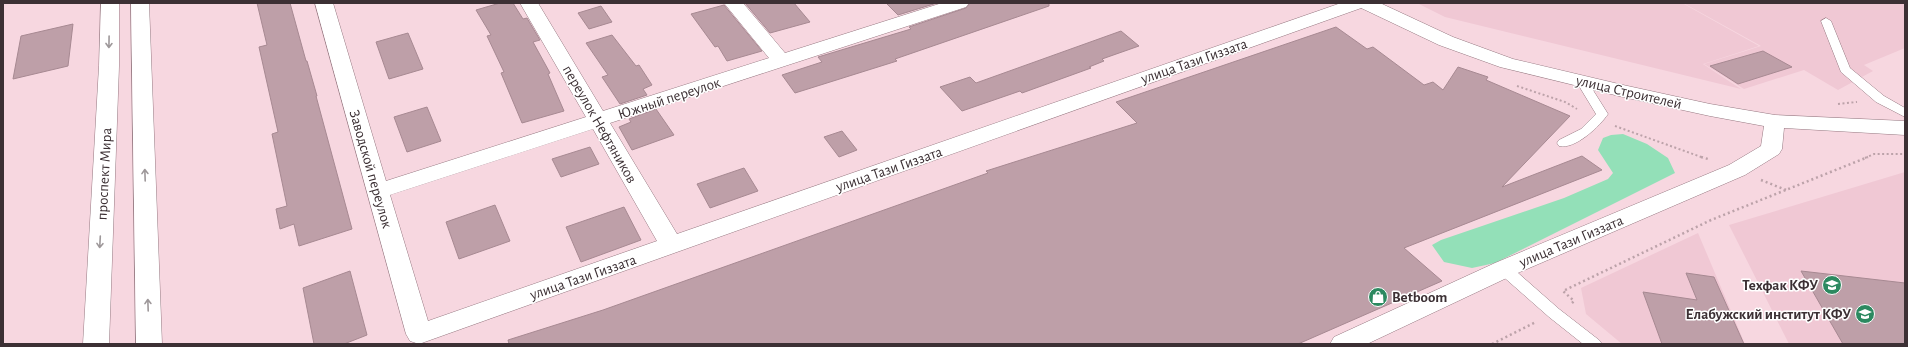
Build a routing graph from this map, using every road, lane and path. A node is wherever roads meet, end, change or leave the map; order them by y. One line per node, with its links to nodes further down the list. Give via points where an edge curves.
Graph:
1 (110, 3): 28 (street, проспект Мира, one-way to 28)
2 (140, 3): 29 (street, one-way to 2)
3 (324, 3): 23 (street, Заводской переулок)
4 (529, 3): 16 (street, переулок Нефтяников)
5 (734, 3): 10 (street)
6 (1358, 3): 24 (street, улица Тази Гиззата)
7 (1365, 3): 11 (street, улица Строителей, via 1453,43 1507,63)
8 (946, 5): 10 (street, Южный переулок)
9 (1826, 21): 12 (lane, via 1845,70)
10 (781, 61): 16 (street, Южный переулок)
11 (1582, 81): 15 (lane, via 1602,114); 17 (street, улица Строителей, via 1710,110)
12 (1880, 99): 13 (path); 14 (lane)
13 (1833, 104)
14 (1905, 113)
15 (1597, 119): 19 (lane, via 1585,132); 21 (path)
16 (598, 121): 23 (street, Южный переулок); 24 (street, переулок Нефтяников)
17 (1775, 121): 18 (street, улица Строителей); 21 (street, улица Тази Гиззата, via 1772,149)
18 (1905, 128)
19 (1562, 143)
20 (1905, 154): 22 (path, via 1874,154)
21 (1737, 170): 22 (path); 25 (street, улица Тази Гиззата)
22 (1786, 190): 26 (path, via 1711,220 1563,291 1574,301)
23 (378, 191): 27 (street, Заводской переулок)
24 (672, 246): 27 (street, улица Тази Гиззата)
25 (1504, 270): 26 (lane); 30 (street, улица Тази Гиззата)
26 (1554, 313): 31 (path); 32 (lane)
27 (419, 334)
28 (96, 344)
29 (149, 344)
30 (1344, 344)
31 (1492, 344)
32 (1594, 344)

